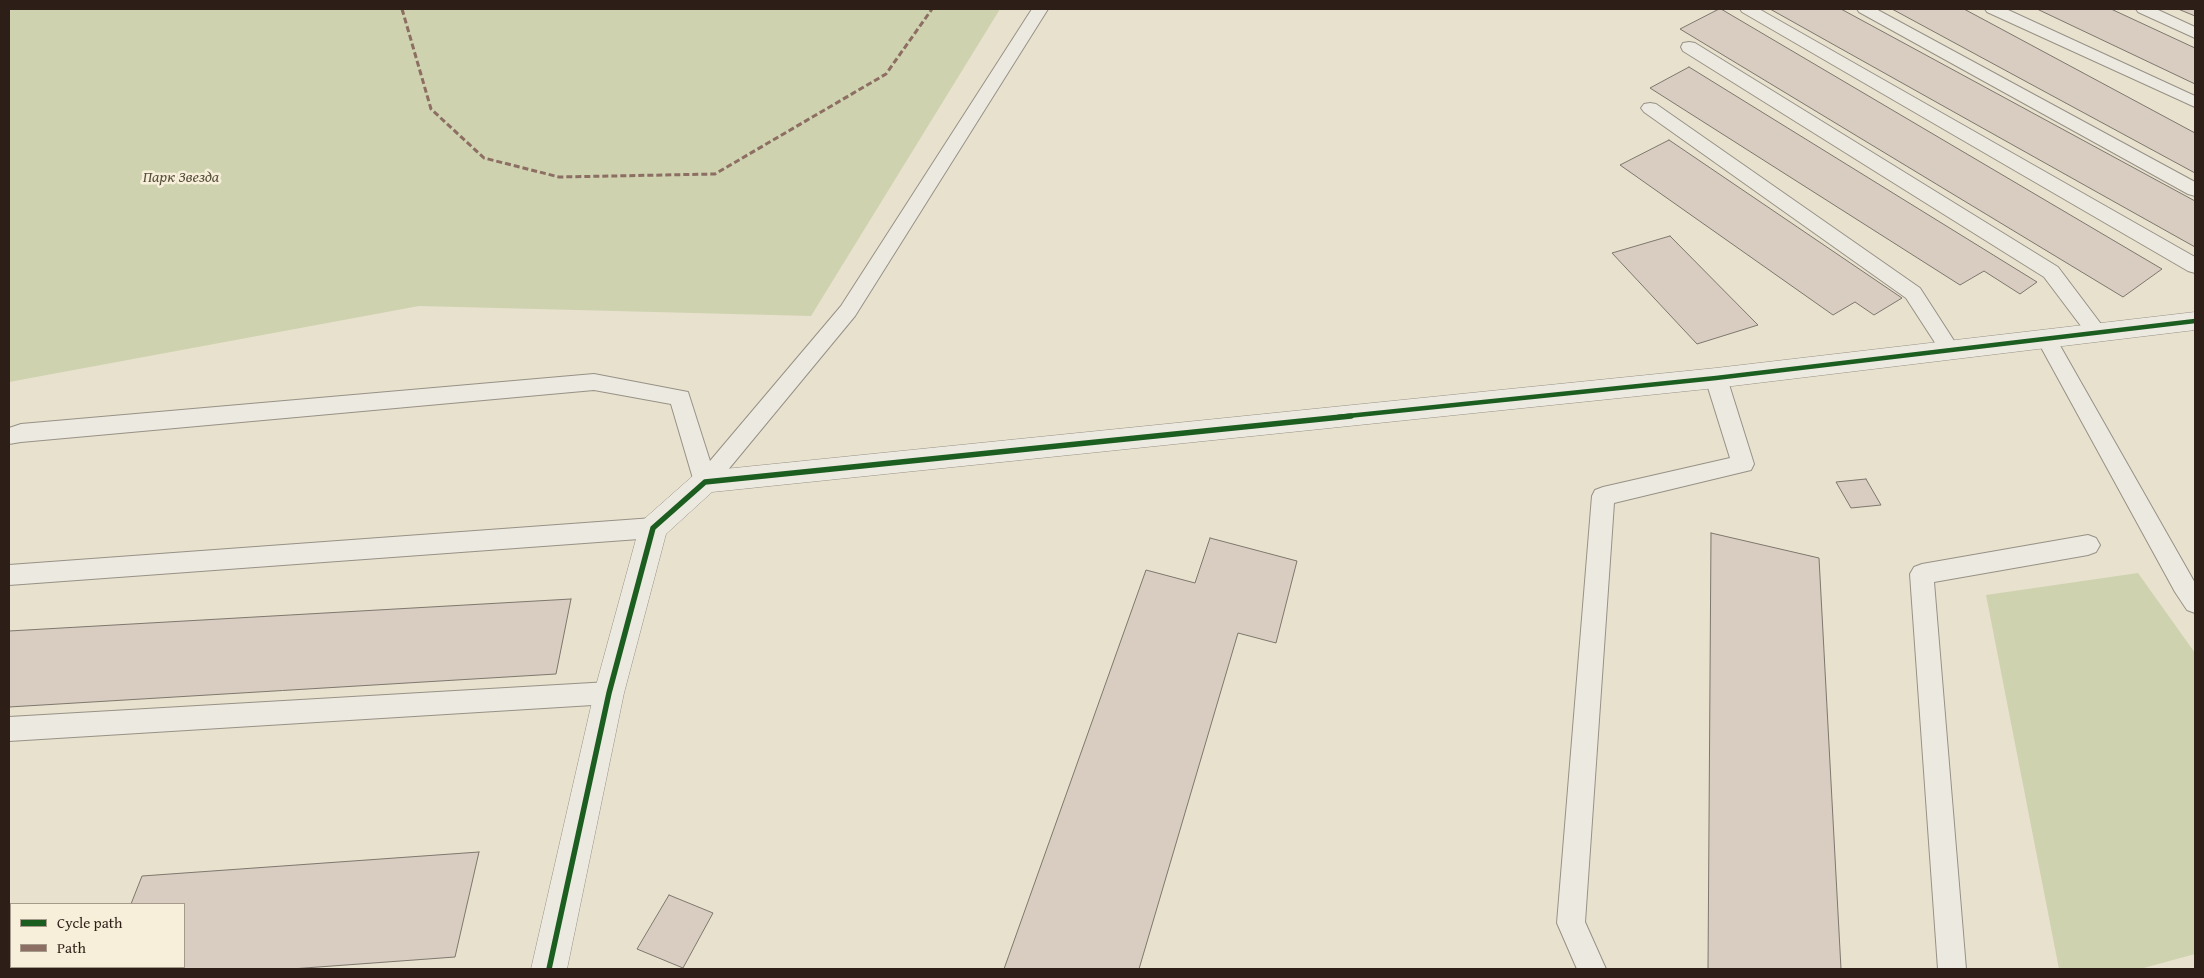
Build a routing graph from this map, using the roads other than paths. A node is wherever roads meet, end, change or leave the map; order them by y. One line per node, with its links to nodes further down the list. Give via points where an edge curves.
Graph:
1 (1040, 9): 18 (lane, via 848,311)
2 (1748, 9): 11 (lane)
3 (1865, 9): 10 (lane)
4 (1993, 9): 8 (lane)
5 (2144, 9): 6 (lane)
6 (2195, 33)
7 (1689, 47): 13 (lane, via 2051,272)
8 (2195, 102)
9 (1650, 108): 15 (lane, via 1913,293)
10 (2195, 190)
11 (2195, 266)
12 (2195, 321): 13 (street)
13 (2097, 333): 14 (street)
14 (2047, 340): 15 (street); 22 (lane)
15 (1950, 350): 16 (street)
16 (1716, 378): 18 (street); 26 (lane, via 1742,464 1603,496 1571,923)
17 (9, 436): 18 (lane, via 594,382 680,398)
18 (705, 482): 19 (street)
19 (653, 528): 21 (lane); 23 (street)
20 (2088, 545): 27 (lane, via 1922,574)
21 (9, 575)
22 (2191, 591)
23 (609, 693): 24 (lane); 25 (street)
24 (9, 729)
25 (549, 969)
26 (1592, 969)
27 (1952, 969)

